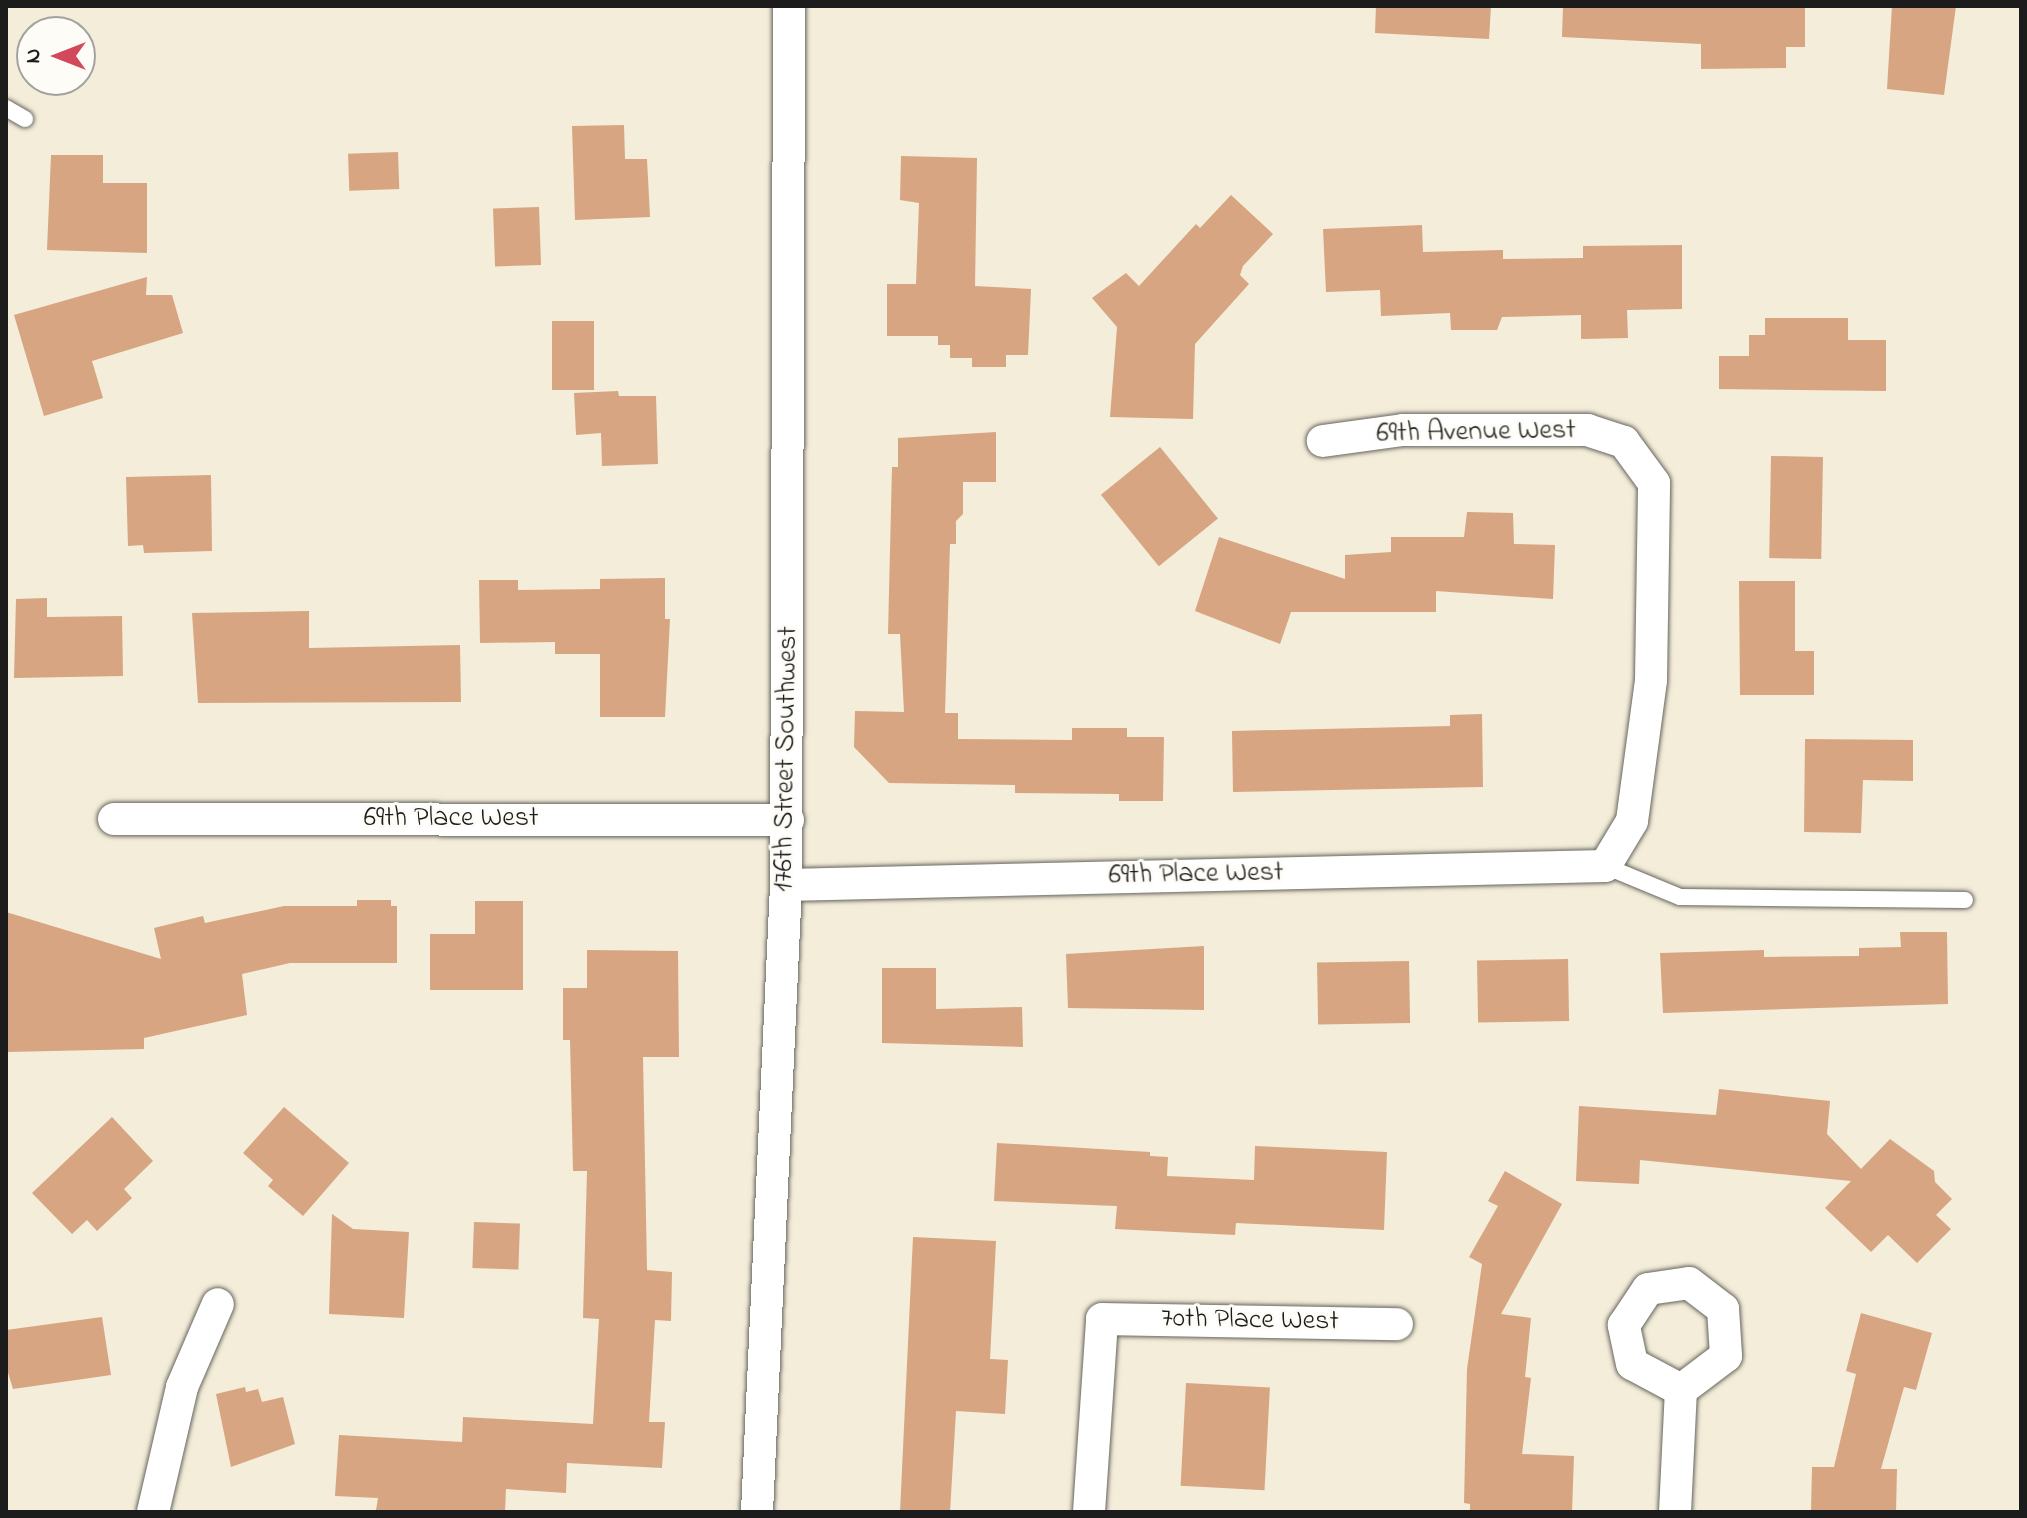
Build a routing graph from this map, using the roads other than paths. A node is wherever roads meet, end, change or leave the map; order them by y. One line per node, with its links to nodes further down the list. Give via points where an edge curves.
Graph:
1 (789, 6): 6 (street, 176th Street Southwest)
2 (6, 108): 3 (lane)
3 (25, 119)
4 (1323, 441): 7 (street, 69th Avenue West, via 1403,430 1588,430 1624,442 1654,483 1651,680 1632,821)
5 (114, 819): 6 (street, 69th Place West)
6 (788, 820): 8 (street, 176th Street Southwest)
7 (1605, 866): 8 (street, 69th Place West); 9 (lane, via 1680,897)
8 (786, 885): 14 (street, 176th Street Southwest)
9 (1965, 900)
10 (218, 1304): 13 (street, via 182,1387)
11 (1397, 1324): 15 (street, 70th Place West, via 1102,1319)
12 (1681, 1390): 16 (street)
13 (153, 1512)
14 (757, 1512)
15 (1089, 1512)
16 (1675, 1512)

